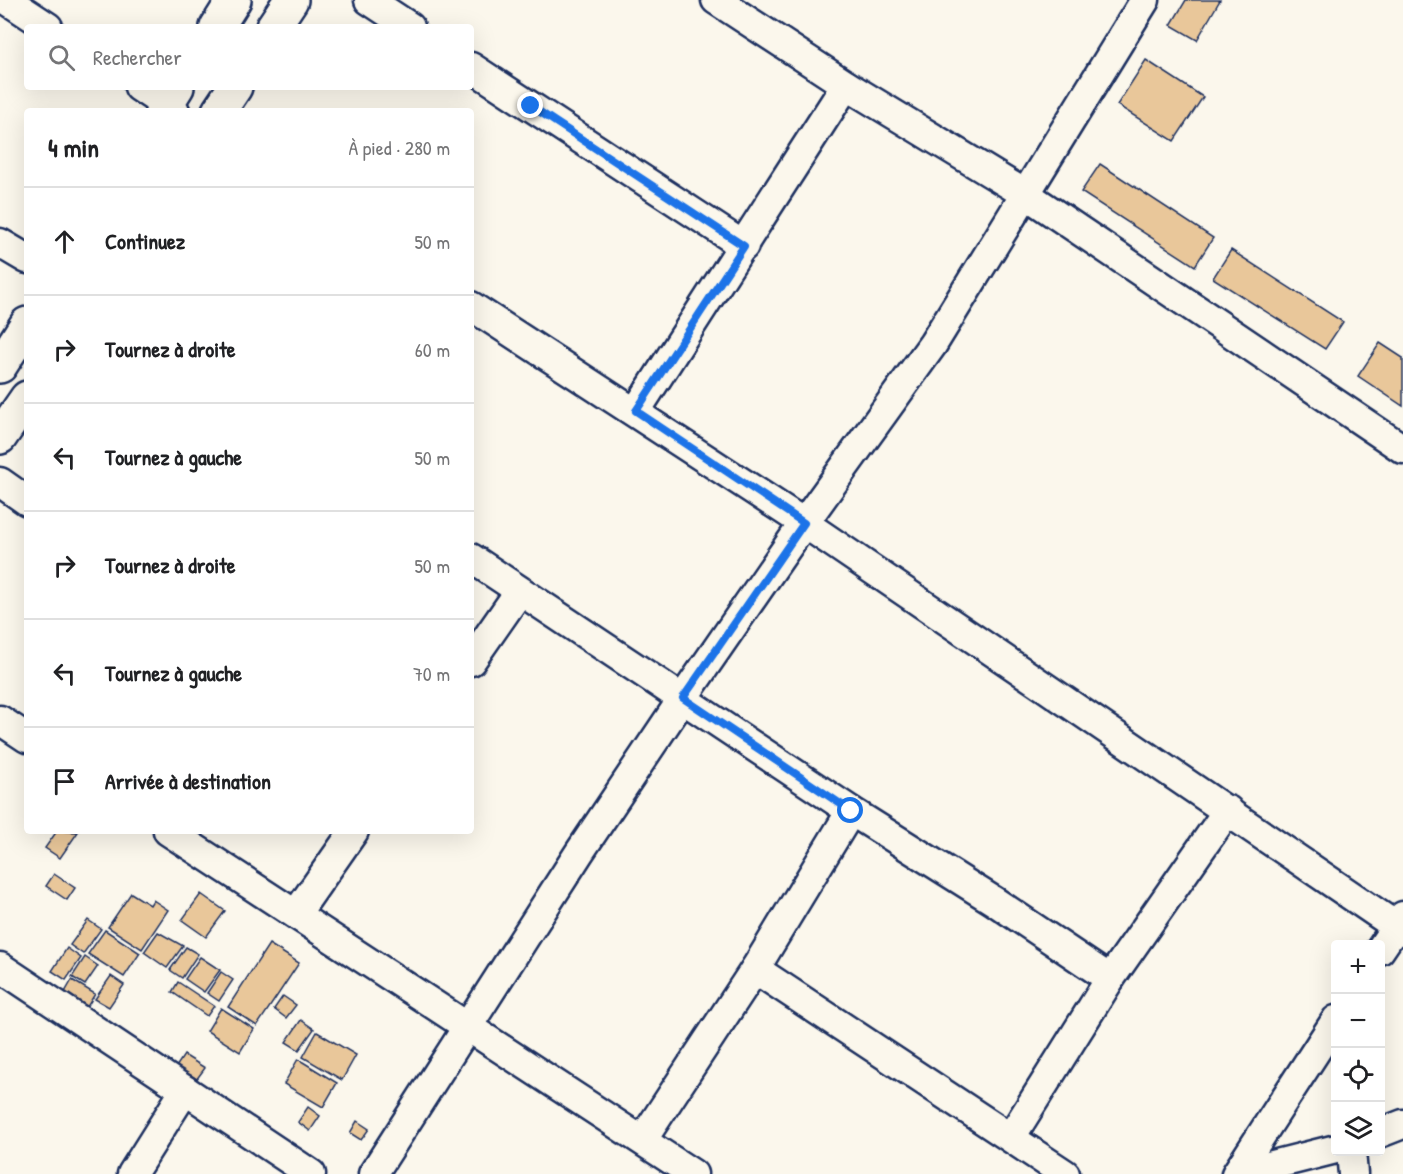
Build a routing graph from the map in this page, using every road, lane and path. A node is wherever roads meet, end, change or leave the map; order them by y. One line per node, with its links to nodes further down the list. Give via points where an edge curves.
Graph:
1 (7, 0): 7 (street)
2 (234, 0): 8 (main road)
3 (291, 0): 9 (main road)
4 (369, 0): 10 (street)
5 (716, 0): 12 (street)
6 (1138, 2): 17 (street)
7 (43, 24)
8 (219, 24)
9 (275, 24)
10 (405, 24)
11 (474, 69): 19 (street)
12 (846, 85): 17 (street); 19 (street)
13 (145, 90): 15 (street)
14 (233, 90): 16 (main road)
15 (170, 103)
16 (221, 108)
17 (1027, 195): 27 (street); 30 (street, via 933,344)
18 (0, 243): 20 (street)
19 (744, 246): 25 (street)
20 (24, 257)
21 (474, 308): 25 (street)
22 (24, 329): 23 (main road)
23 (0, 366)
24 (24, 402): 26 (main road)
25 (636, 411): 30 (street)
26 (0, 437)
27 (1403, 449)
28 (0, 482): 29 (street)
29 (24, 499)
30 (804, 523): 34 (street); 37 (street)
31 (474, 560): 32 (street)
32 (519, 592): 33 (street); 34 (street)
33 (474, 657)
34 (683, 698): 38 (street); 47 (street)
35 (0, 720): 36 (street)
36 (24, 736)
37 (1228, 810): 42 (street); 45 (street)
38 (851, 811): 44 (street); 45 (street)
39 (173, 834): 41 (street)
40 (352, 834): 41 (street)
41 (296, 914): 47 (street)
42 (1395, 931)
43 (0, 967): 48 (street)
44 (755, 969): 51 (street); 52 (street)
45 (1110, 979): 51 (street)
46 (1331, 1026): 60 (street)
47 (470, 1027): 52 (street); 57 (street)
48 (185, 1090): 55 (street); 56 (street)
49 (1403, 1124): 50 (street)
50 (1385, 1131)
51 (1011, 1137): 59 (street)
52 (643, 1139): 58 (street)
53 (1331, 1150): 60 (street)
54 (1352, 1156): 61 (street)
55 (132, 1174)
56 (310, 1174)
57 (373, 1174)
58 (693, 1174)
59 (1065, 1174)
60 (1236, 1174)
61 (1353, 1174)

